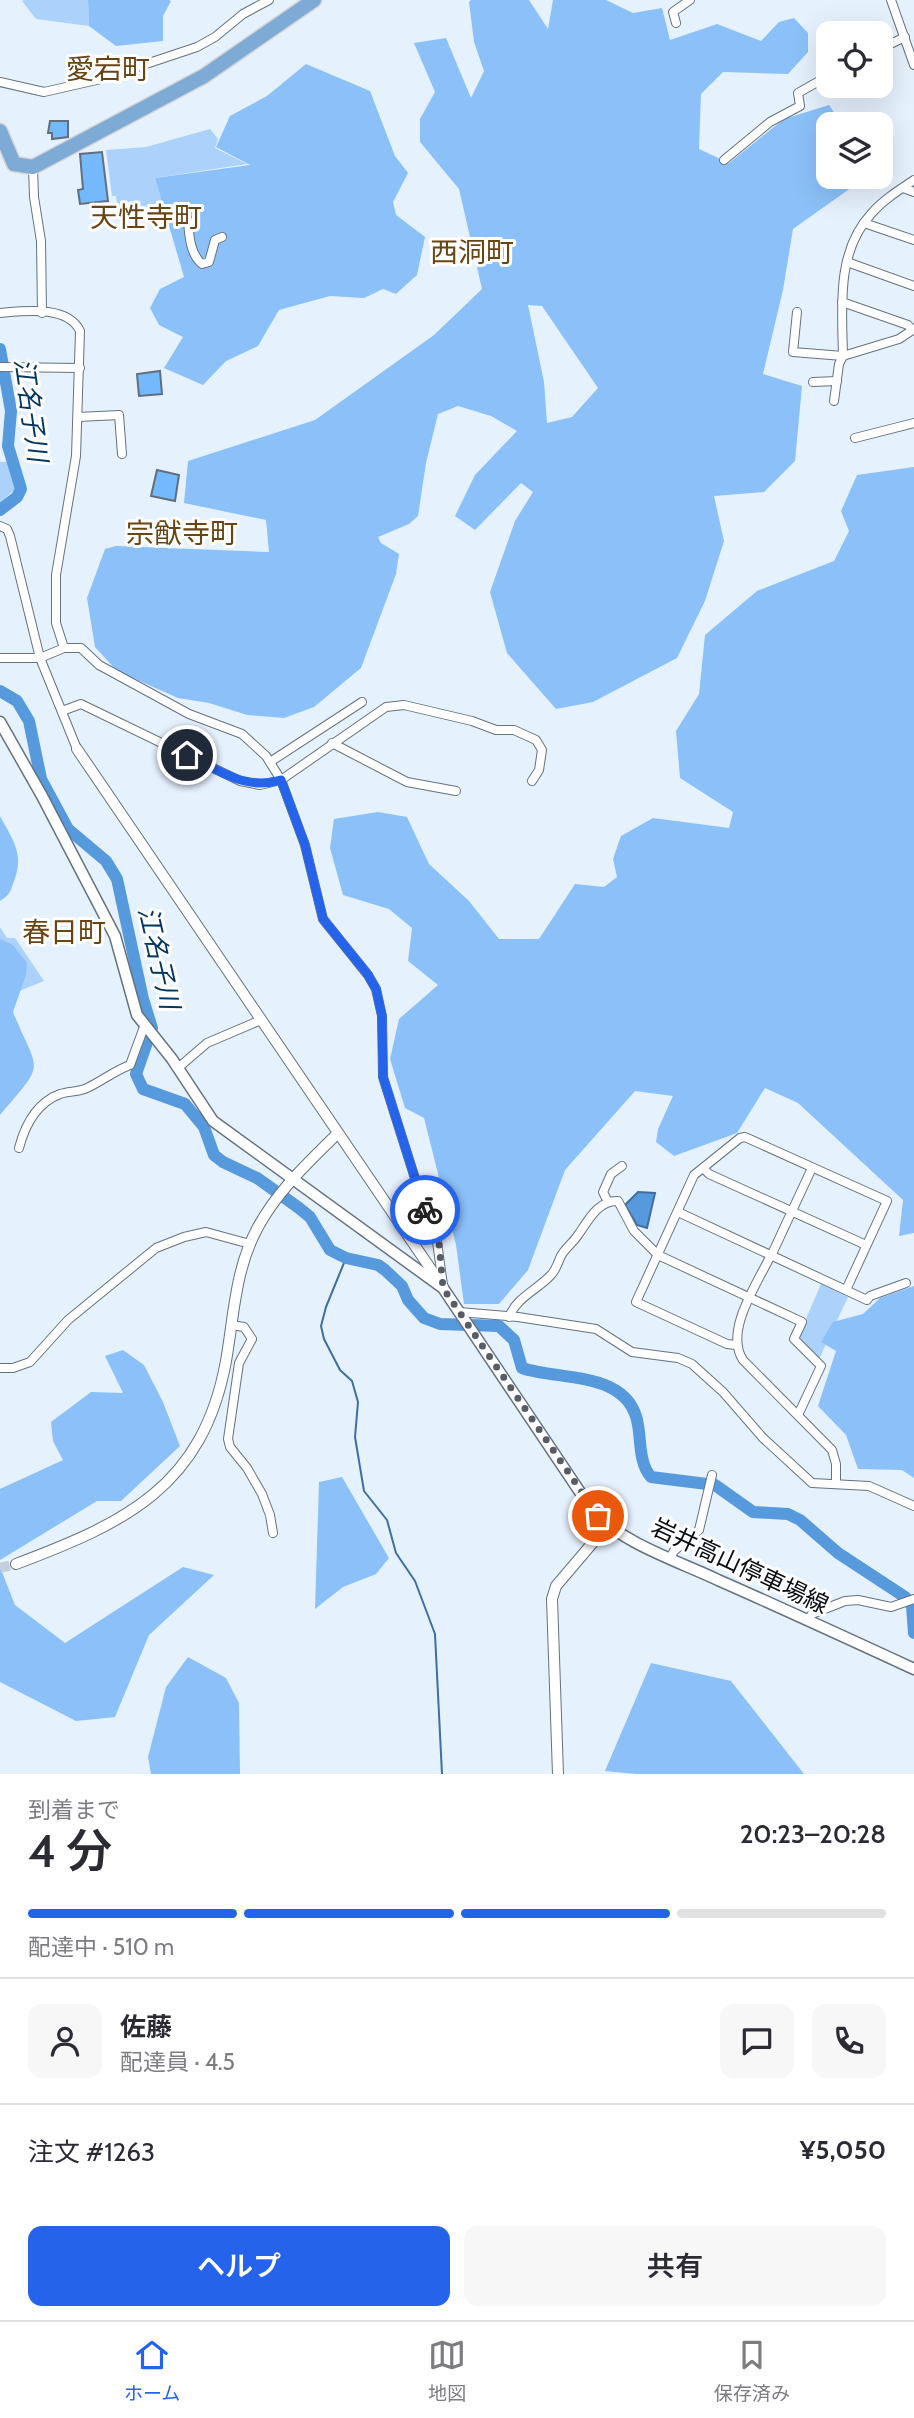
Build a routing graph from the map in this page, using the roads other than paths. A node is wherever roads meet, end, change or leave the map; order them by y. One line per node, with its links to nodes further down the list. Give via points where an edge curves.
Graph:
1 (269, 0): 9 (street, via 197,47 101,79 44,92)
2 (314, 0): 13 (highway, via 204,76)
3 (690, 0): 5 (street, via 673,12)
4 (891, 0): 6 (street)
5 (676, 23)
6 (905, 37): 7 (street); 8 (street)
7 (893, 43)
8 (914, 65)
9 (0, 82)
10 (816, 83): 12 (street, via 798,93 800,106 769,122)
11 (0, 131): 13 (highway, via 14,164)
12 (724, 160)
13 (33, 167): 26 (street)
14 (914, 180): 15 (street)
15 (903, 188): 16 (street); 18 (street)
16 (914, 192)
17 (188, 220): 19 (street, via 191,242 202,264 209,262 215,240)
18 (864, 223): 20 (street); 21 (street)
19 (222, 237)
20 (914, 240)
21 (848, 262): 22 (street); 23 (street)
22 (914, 286)
23 (842, 302): 27 (street); 28 (street)
24 (797, 312): 28 (street, via 793,352)
25 (0, 313): 26 (street)
26 (42, 313): 30 (street, via 77,324)
27 (913, 329): 28 (street, via 899,339)
28 (843, 356): 31 (street)
29 (5, 367): 30 (street)
30 (80, 368): 34 (street)
31 (837, 381): 32 (street); 33 (street)
32 (813, 382)
33 (834, 401)
34 (78, 417): 37 (street, via 120,415); 39 (street, via 73,482 56,575 56,623)
35 (914, 423): 36 (street)
36 (855, 438)
37 (122, 454)
38 (0, 526): 40 (street, via 10,536)
39 (64, 648): 40 (street); 47 (street, via 85,649 99,665 190,714 242,734)
40 (40, 658): 41 (street); 43 (street)
41 (0, 659)
42 (362, 702): 47 (street)
43 (62, 712): 46 (street); 48 (street, via 81,704 248,783)
44 (0, 722): 52 (main road, 岩井高山停車場線, via 115,936 134,1009)
45 (332, 743): 48 (street); 49 (street, via 386,707 404,705 533,738 542,750); 50 (street, via 407,782)
46 (77, 749): 51 (street)
47 (270, 762): 48 (street)
48 (281, 780): 68 (street, via 305,845 323,919 376,989 382,1016 383,1077 436,1235)
49 (532, 781)
50 (456, 791)
51 (261, 1020): 53 (street, via 207,1043); 54 (street)
52 (145, 1028): 53 (main road, 岩井高山停車場線); 55 (street, via 130,1065 85,1089 48,1101 26,1125)
53 (178, 1068): 59 (main road, 岩井高山停車場線, via 213,1121)
54 (337, 1134): 59 (street); 68 (street)
55 (19, 1148)
56 (622, 1166): 60 (street, via 611,1174 603,1192)
57 (703, 1168): 58 (street, via 742,1137); 61 (street); 62 (street, via 694,1175)
58 (812, 1168): 61 (street); 64 (street, via 887,1201)
59 (292, 1179): 63 (street); 68 (main road, 岩井高山停車場線)
60 (608, 1202): 65 (street, via 618,1201 634,1231); 72 (street, via 586,1220 562,1252 553,1274 529,1292)
61 (792, 1211): 64 (street); 66 (street)
62 (678, 1212): 65 (street); 66 (street)
63 (250, 1244): 73 (street, via 236,1287); 75 (street, via 208,1232 156,1248 68,1320 30,1362)
64 (866, 1245): 69 (street)
65 (658, 1255): 70 (street); 74 (street, via 636,1301)
66 (771, 1256): 69 (street); 70 (street)
67 (906, 1283): 69 (street, via 867,1300)
68 (443, 1288): 71 (main road, 岩井高山停車場線)
69 (846, 1290)
70 (750, 1299): 74 (street, via 737,1326); 76 (street, via 802,1322 794,1339 821,1367)
71 (460, 1315): 72 (street); 80 (main road, 岩井高山停車場線, via 592,1510)
72 (509, 1317): 78 (street, via 596,1329 632,1352 692,1364 807,1480)
73 (231, 1325): 81 (street, via 244,1327 252,1339 239,1363 229,1443 262,1494); 83 (street, via 213,1410 193,1448 169,1479 111,1525)
74 (736, 1345): 76 (street, via 743,1360)
75 (0, 1368)
76 (798, 1415): 78 (street, via 832,1450)
77 (712, 1476): 82 (street, via 699,1530)
78 (836, 1484): 79 (street, via 869,1486)
79 (914, 1506)
80 (612, 1528): 82 (main road, 岩井高山停車場線); 87 (street, via 601,1533 553,1591)
81 (273, 1533)
82 (670, 1558): 85 (main road, 岩井高山停車場線)
83 (16, 1564)
84 (913, 1600): 85 (street, via 891,1607 845,1601 812,1614)
85 (808, 1620): 86 (main road, 岩井高山停車場線)
86 (914, 1669)
87 (558, 1774)

